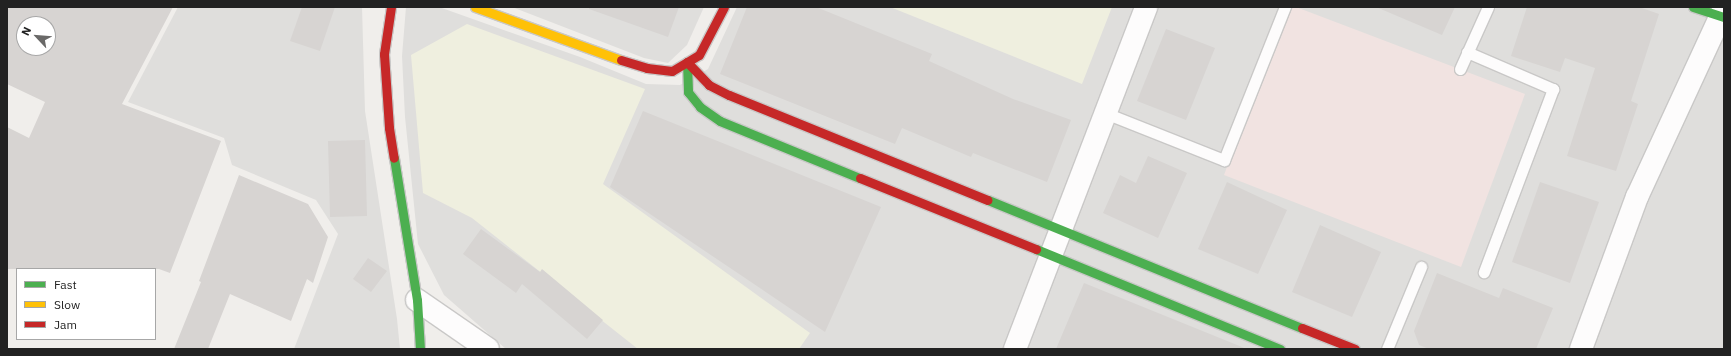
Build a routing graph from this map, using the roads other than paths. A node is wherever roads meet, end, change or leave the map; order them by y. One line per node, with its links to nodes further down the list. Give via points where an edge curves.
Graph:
1 (390, 7): 17 (street, via 384,54 389,128)
2 (476, 7): 10 (street, via 583,48 647,68 672,71)
3 (724, 7): 10 (street, via 699,55)
4 (1146, 7): 12 (street)
5 (1285, 7): 12 (lane, via 1224,160)
6 (1488, 7): 9 (lane)
7 (1693, 7): 8 (street)
8 (1723, 14): 24 (street, via 1637,197)
9 (1467, 52): 11 (lane); 16 (lane, via 1553,89)
10 (687, 62): 13 (street, via 709,85 729,95); 14 (street, via 688,92 700,107 720,121)
11 (1460, 69)
12 (1105, 113): 13 (street)
13 (1061, 228): 14 (street); 22 (street)
14 (1051, 255): 20 (street); 21 (street)
15 (1421, 267): 23 (lane)
16 (1484, 272)
17 (417, 300): 18 (street); 19 (street)
18 (420, 349)
19 (488, 349)
20 (1015, 349)
21 (1280, 349)
22 (1355, 349)
23 (1387, 349)
24 (1581, 349)

